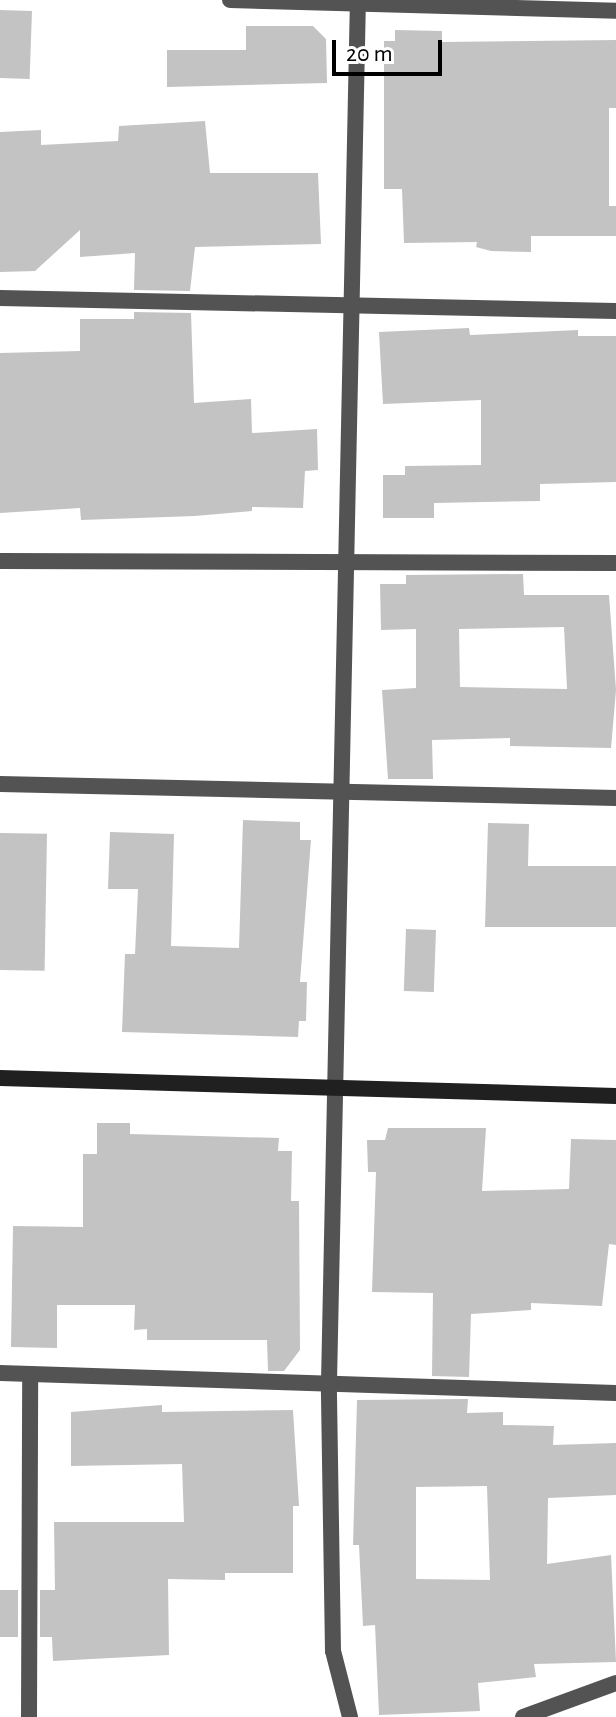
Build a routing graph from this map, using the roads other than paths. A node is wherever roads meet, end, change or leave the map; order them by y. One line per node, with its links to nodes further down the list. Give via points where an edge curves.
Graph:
1 (230, 0): 2 (street)
2 (358, 3): 3 (street); 5 (street)
3 (616, 11)
4 (0, 298): 5 (street)
5 (353, 305): 6 (street); 8 (street)
6 (616, 311)
7 (0, 561): 8 (street)
8 (343, 562): 9 (street); 11 (street)
9 (616, 563)
10 (0, 784): 11 (street)
11 (342, 790): 12 (street); 14 (street)
12 (616, 798)
13 (0, 1078): 14 (street)
14 (336, 1086): 15 (street); 18 (street)
15 (616, 1096)
16 (0, 1373): 17 (street)
17 (30, 1374): 18 (street); 21 (street)
18 (329, 1382): 19 (street); 22 (street, via 333,1651)
19 (616, 1393)
20 (616, 1683): 23 (street)
21 (29, 1717)
22 (350, 1717)
23 (523, 1717)

